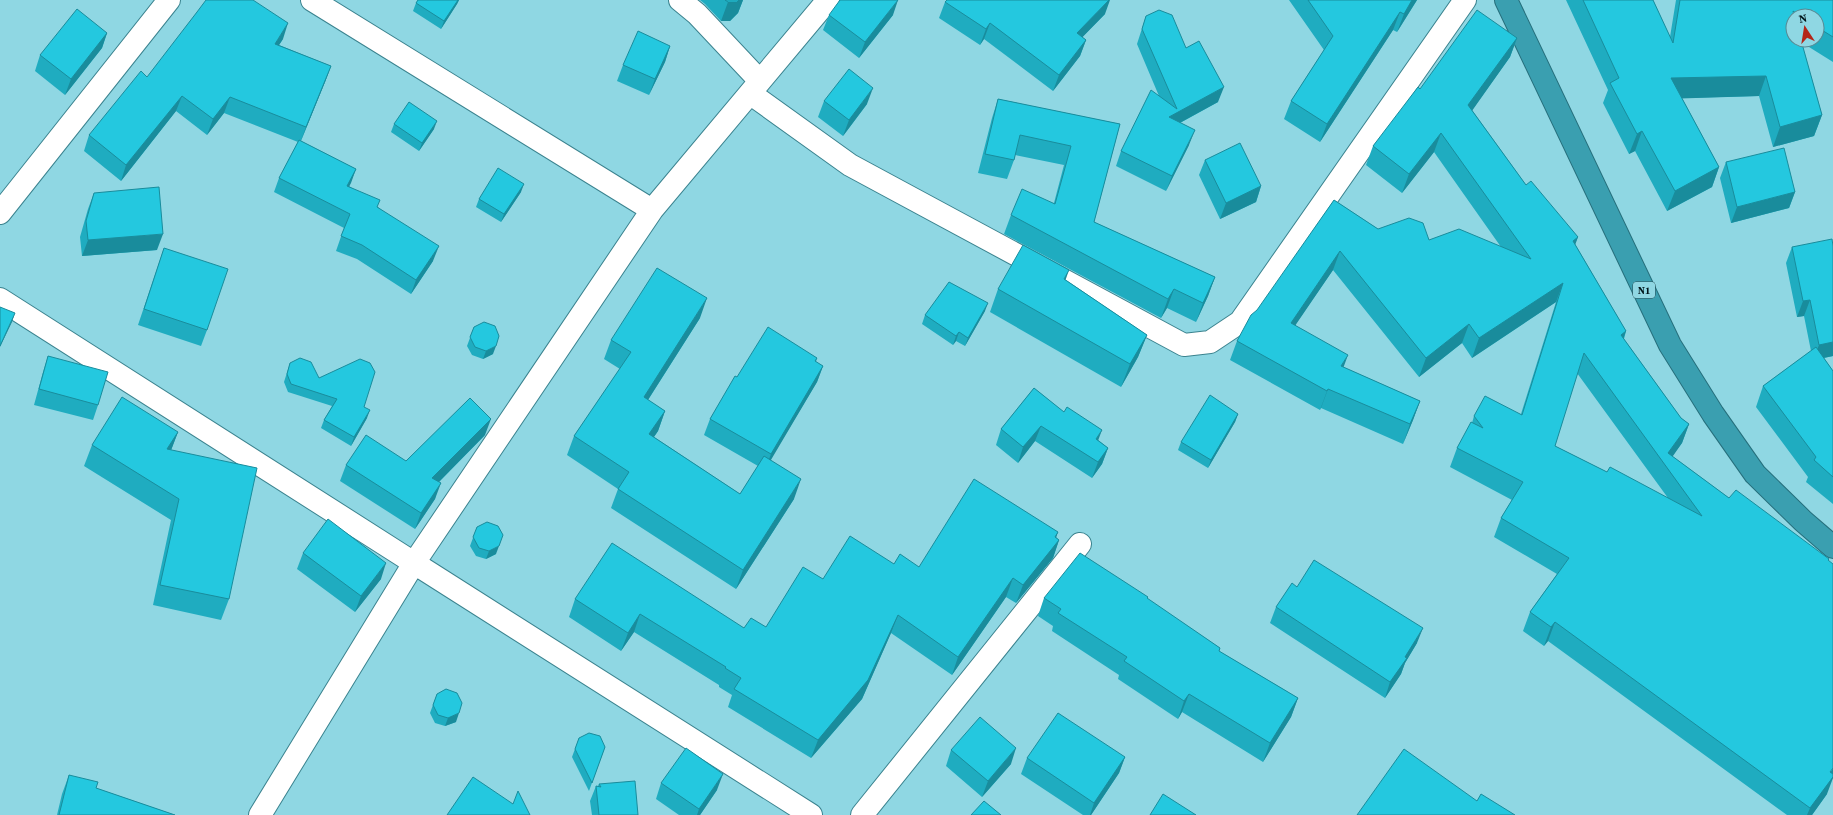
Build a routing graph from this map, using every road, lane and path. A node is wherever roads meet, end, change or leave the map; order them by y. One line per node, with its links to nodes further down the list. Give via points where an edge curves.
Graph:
1 (169, 0): 9 (street)
2 (312, 0): 8 (street)
3 (680, 0): 7 (street, via 697,14)
4 (828, 0): 7 (street)
5 (1465, 0): 7 (street, via 1240,322 1210,342 1184,345 850,165)
6 (1506, 0): 12 (highway, N1, via 1670,345 1713,414 1755,474 1802,521)
7 (755, 87): 8 (street)
8 (652, 210): 13 (street)
9 (0, 213)
10 (0, 298): 13 (street)
11 (1080, 544): 16 (street)
12 (1833, 546)
13 (414, 563): 14 (street); 15 (street)
14 (260, 815)
15 (811, 815)
16 (862, 815)

